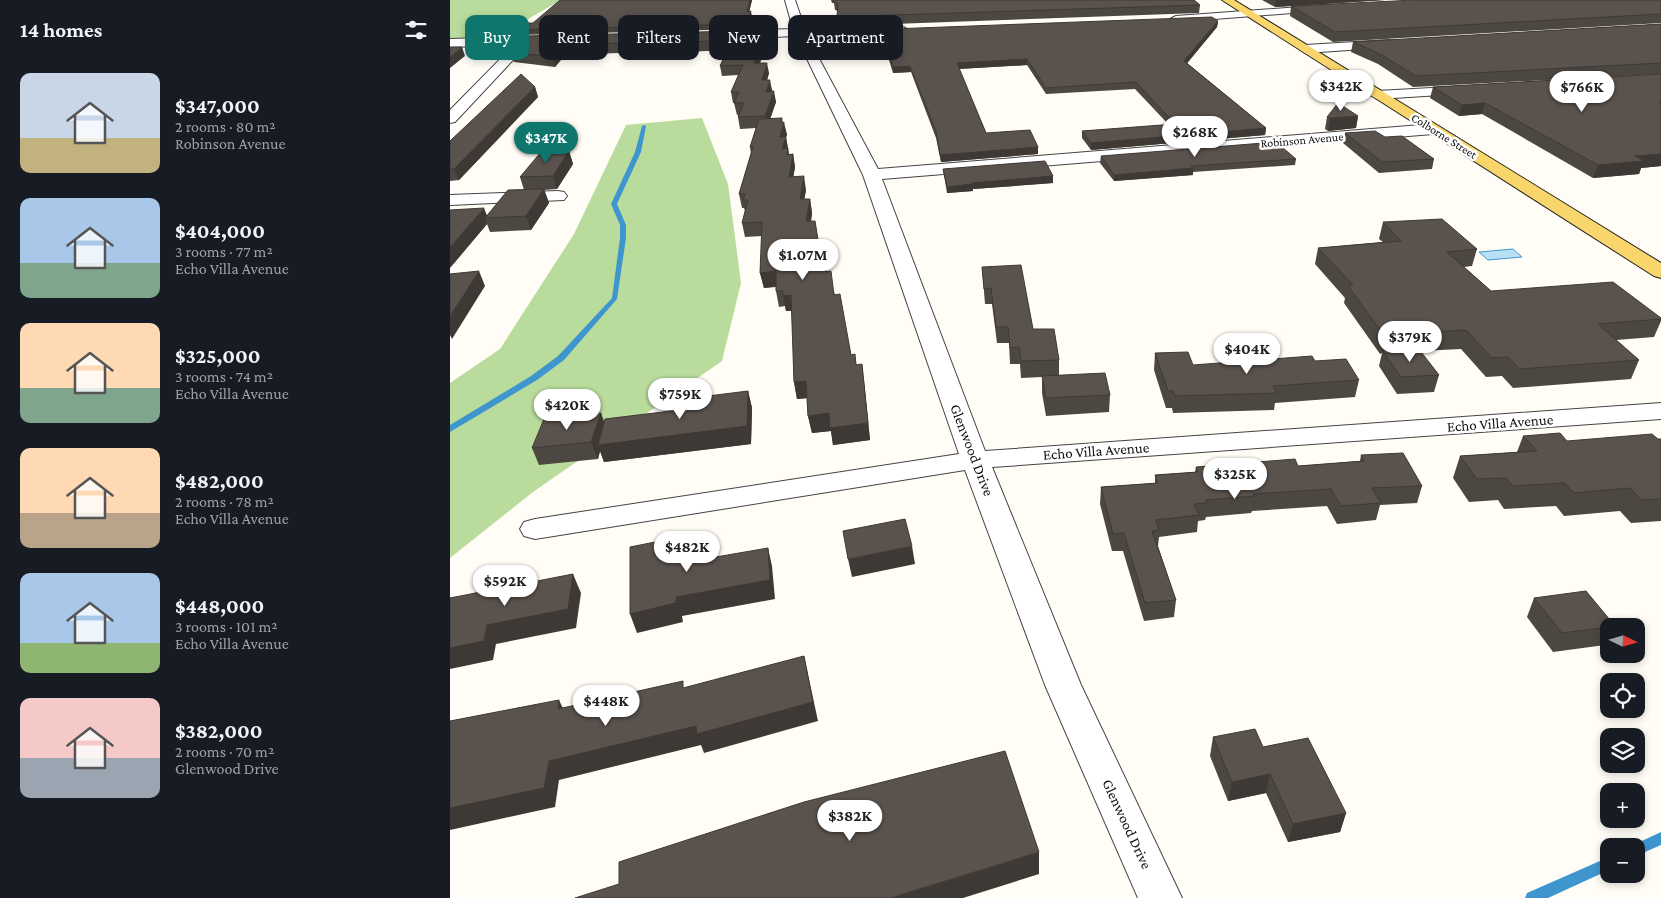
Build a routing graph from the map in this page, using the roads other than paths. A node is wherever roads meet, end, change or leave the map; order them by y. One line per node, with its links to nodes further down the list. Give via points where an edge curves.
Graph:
1 (790, 0): 5 (street, Glenwood Drive)
2 (1226, 0): 4 (main road, Colborne Street)
3 (1338, 8): 4 (street)
4 (1247, 14): 6 (street); 12 (main road, Colborne Street)
5 (795, 15)
6 (1161, 19)
7 (903, 29): 8 (street)
8 (916, 29)
9 (450, 43): 10 (street)
10 (465, 43)
11 (1402, 43): 12 (street)
12 (1305, 49): 16 (main road, Colborne Street)
13 (507, 60): 17 (street)
14 (814, 60): 19 (street, Glenwood Drive)
15 (1486, 89): 16 (street)
16 (1378, 95): 18 (main road, Colborne Street)
17 (450, 119)
18 (1433, 129): 19 (street, Robinson Avenue); 22 (main road, Colborne Street)
19 (872, 175): 24 (street, Glenwood Drive)
20 (558, 196): 21 (street)
21 (450, 200)
22 (1661, 272)
23 (1661, 412): 24 (street, Echo Villa Avenue)
24 (975, 460): 25 (street, Echo Villa Avenue); 26 (street, Glenwood Drive, via 1063,686)
25 (535, 528)
26 (1160, 898)

